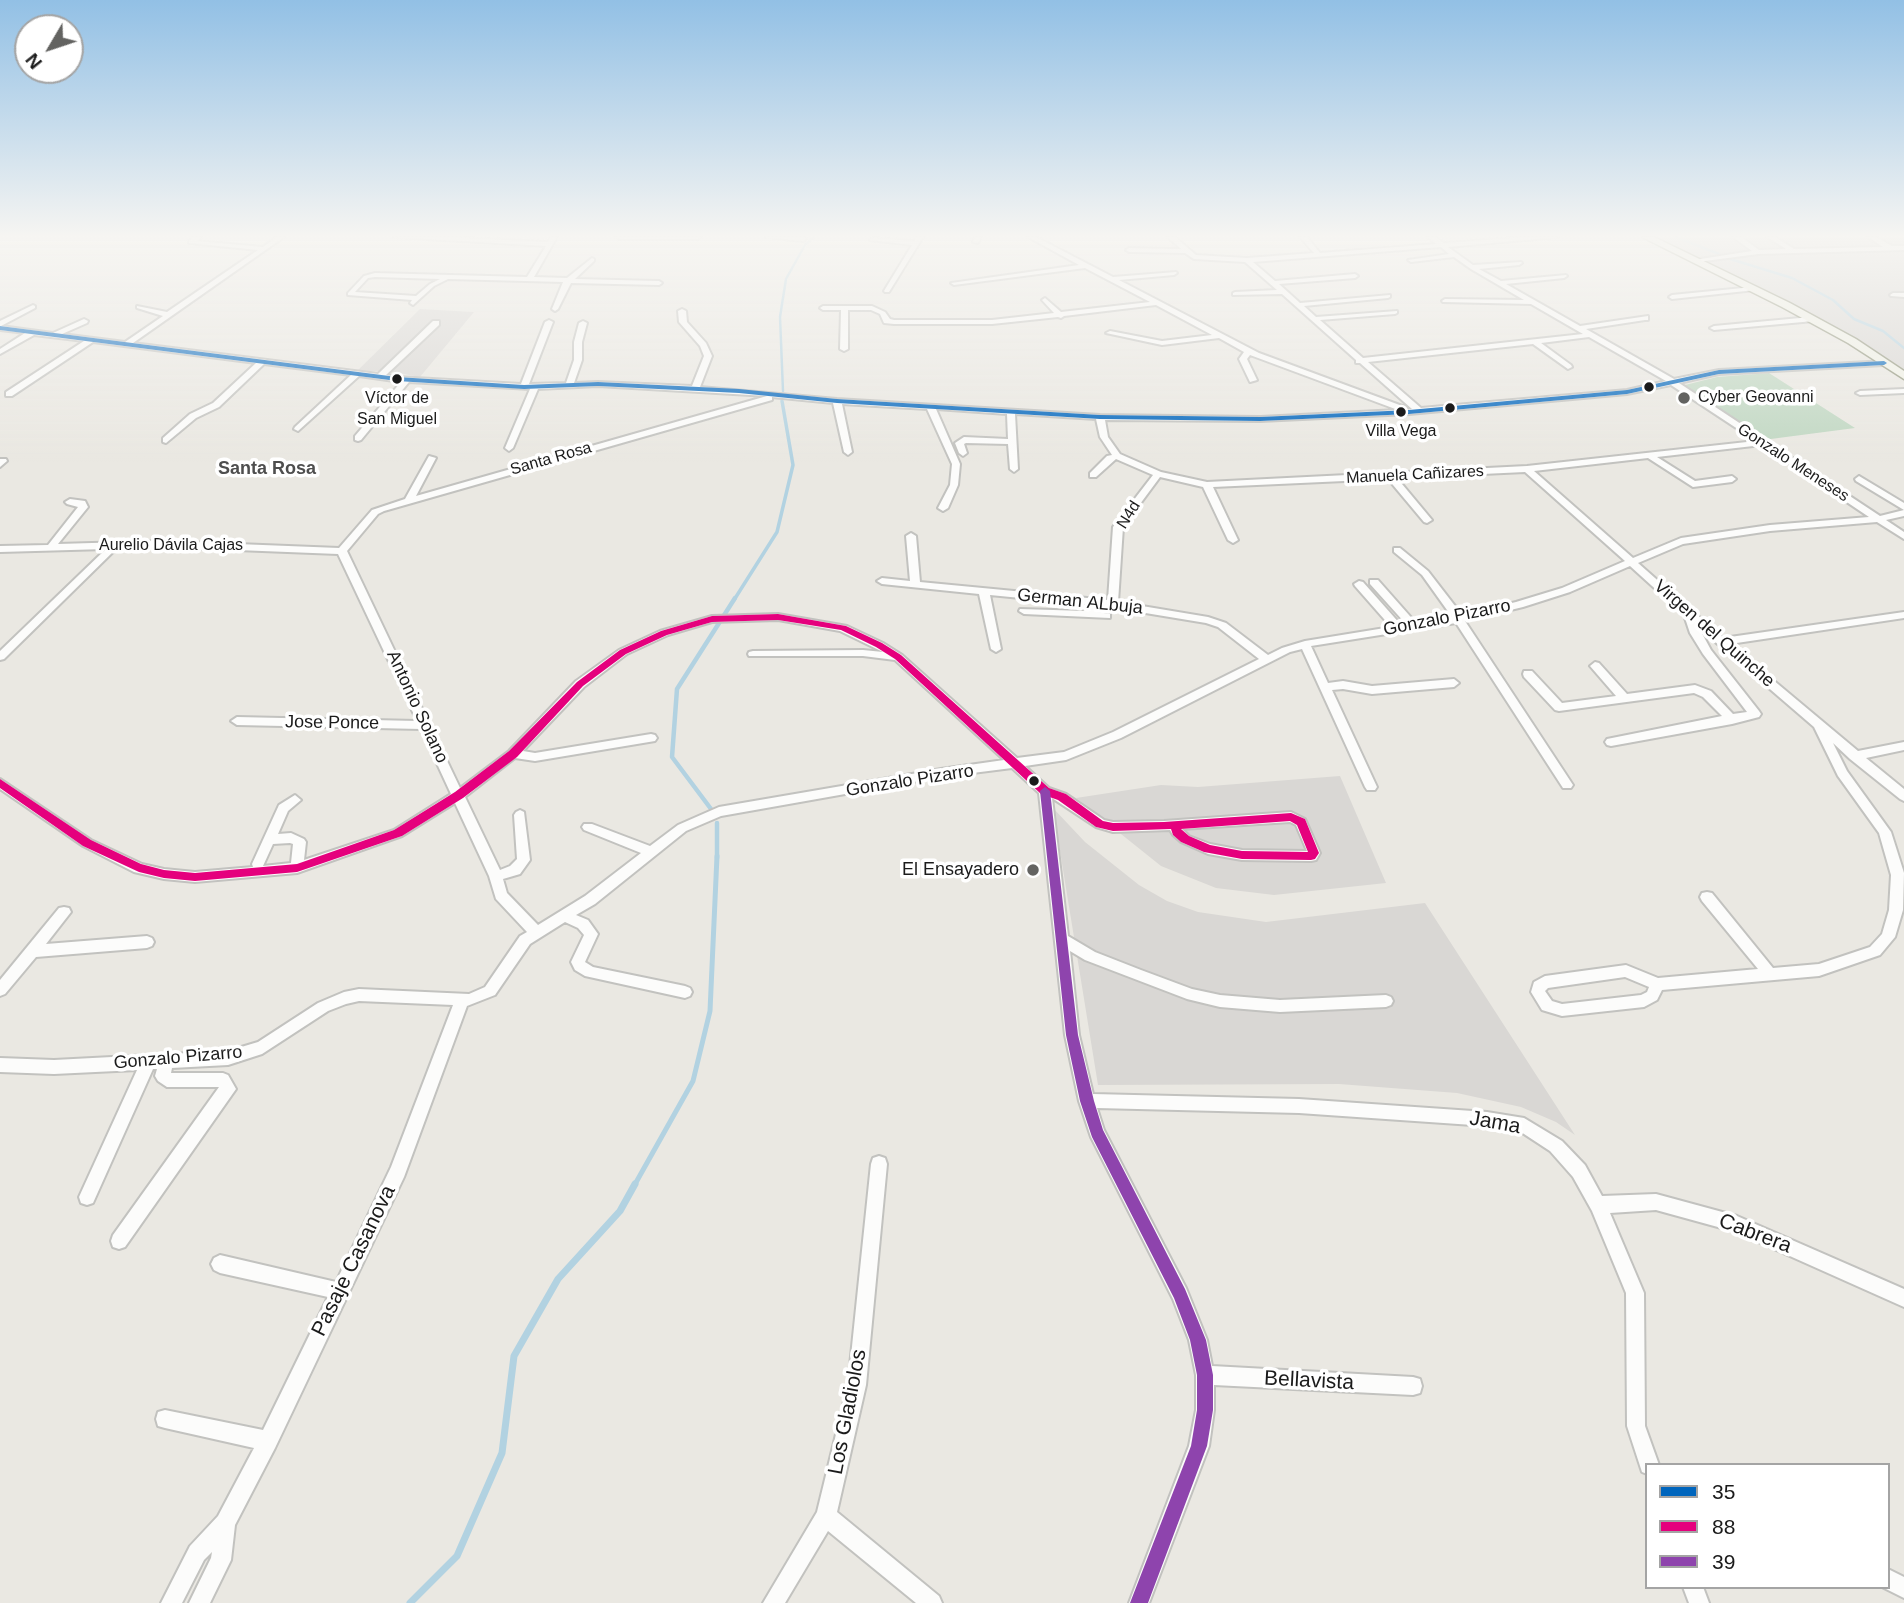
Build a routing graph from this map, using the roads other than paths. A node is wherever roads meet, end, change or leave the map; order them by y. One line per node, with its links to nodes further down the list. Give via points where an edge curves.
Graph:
1 (682, 311): 50 (street, via 683,322 708,356)
2 (25, 312): 23 (street)
3 (157, 312): 14 (street)
4 (174, 312): 14 (street)
5 (845, 312): 34 (street)
6 (882, 312): 15 (street, via 884,319 894,323 992,323)
7 (1057, 312): 15 (street)
8 (1093, 312): 15 (street)
9 (1175, 312): 30 (street)
10 (1304, 312): 17 (street)
11 (1395, 312): 17 (street)
12 (1552, 312): 24 (street, Gonzalo Meneses)
13 (1797, 312): 18 (street)
14 (169, 315): 33 (street)
15 (1061, 316)
16 (1645, 318): 24 (street)
17 (1312, 319): 37 (street)
18 (1811, 319): 25 (street); 39 (street)
19 (84, 321): 29 (street)
20 (549, 322): 48 (street)
21 (436, 323): 43 (street)
22 (583, 323): 47 (street)
23 (0, 326): 26 (street)
24 (1581, 328): 28 (street, Gonzalo Meneses)
25 (1714, 328)
26 (33, 332): 29 (street); 36 (street)
27 (1110, 333): 30 (street, via 1162,343)
28 (1593, 334): 32 (street); 46 (street, Gonzalo Meneses)
29 (52, 335): 31 (street)
30 (1220, 336): 35 (street)
31 (91, 340): 33 (street); 53 (street)
32 (1533, 340): 37 (street); 40 (street)
33 (125, 345): 38 (street)
34 (844, 349)
35 (1249, 351): 45 (street, via 1243,359); 57 (street, via 1292,371)
36 (0, 352)
37 (1359, 361): 57 (street)
38 (261, 363): 41 (street); 62 (street, via 216,405 193,416)
39 (1884, 363): 42 (street); 46 (street, via 1719,372)
40 (1568, 366)
41 (356, 375): 43 (street); 60 (street)
42 (1904, 376)
43 (380, 377): 44 (street)
44 (407, 380): 48 (street); 61 (street)
45 (1253, 380)
46 (1671, 381): 57 (street, via 1627,392); 64 (street, Gonzalo Meneses)
47 (569, 385): 49 (street); 50 (street)
48 (524, 387): 49 (street)
49 (535, 387): 65 (street)
50 (695, 389): 54 (street)
51 (1904, 391): 52 (street)
52 (1860, 393)
53 (9, 394)
54 (776, 396): 55 (street); 79 (street, Santa Rosa)
55 (836, 401): 56 (street); 66 (street)
56 (931, 408): 58 (street); 82 (street, via 956,464 954,485)
57 (1414, 411): 59 (street, via 1260,419)
58 (1011, 412): 59 (street); 63 (street)
59 (1100, 417): 68 (street, via 1104,437)
60 (299, 429)
61 (358, 438)
62 (166, 440)
63 (1012, 442): 67 (street, via 964,440 960,443); 71 (street)
64 (1761, 443): 69 (street, Manuela Cañizares); 84 (street, Gonzalo Meneses)
65 (509, 448)
66 (848, 452)
67 (963, 453)
68 (1117, 456): 73 (street); 74 (street, Manuela Cañizares)
69 (1650, 456): 72 (street, Manuela Cañizares); 77 (street, via 1693,484)
70 (432, 458): 79 (street)
71 (1014, 469)
72 (1527, 469): 75 (street, Manuela Cañizares); 96 (street, Virgen del Quinche)
73 (1094, 474)
74 (1158, 474): 78 (street, Manuela Cañizares); 103 (street, N4d, via 1118,527)
75 (1391, 476): 78 (street, Manuela Cañizares); 85 (street)
76 (1859, 478): 81 (street)
77 (1732, 479)
78 (1207, 485): 88 (street)
79 (409, 500): 94 (street, Santa Rosa, via 374,512)
80 (70, 502): 90 (street, via 83,507)
81 (1904, 507)
82 (943, 508)
83 (1904, 513): 84 (street, Gonzalo Pizarro)
84 (1878, 519): 87 (street, Gonzalo Meneses); 96 (street, Gonzalo Pizarro, via 1681,541)
85 (1427, 520)
86 (911, 536): 99 (street)
87 (1904, 536)
88 (1233, 540)
89 (115, 545): 90 (street, Aurelio Dávila Cajas); 94 (street, Aurelio Dávila Cajas); 116 (street)
90 (50, 548): 91 (street, Aurelio Dávila Cajas)
91 (23, 549): 92 (street, Aurelio Dávila Cajas); 95 (street)
92 (0, 550)
93 (1397, 550): 109 (street, via 1426,573)
94 (342, 551): 126 (street, Antonio Solano)
95 (0, 556)
96 (1633, 562): 105 (street, Virgen del Quinche); 109 (street, Gonzalo Pizarro, via 1566,590)
97 (882, 581): 99 (street, German ALbuja)
98 (1374, 582): 110 (street)
99 (915, 584): 101 (street, German ALbuja)
100 (1359, 584): 111 (street)
101 (984, 592): 102 (street, German ALbuja); 114 (street)
102 (1100, 603): 103 (street, German ALbuja); 106 (street)
103 (1113, 604): 118 (street, German ALbuja, via 1222,625)
104 (1024, 611): 106 (street)
105 (1689, 613): 112 (street, Virgen del Quinche); 124 (street, via 1707,652 1755,714)
106 (1089, 614): 108 (street)
107 (1904, 615): 112 (street)
108 (1106, 617)
109 (1459, 619): 110 (street, Gonzalo Pizarro); 135 (street)
110 (1413, 626): 111 (street, Gonzalo Pizarro)
111 (1398, 628): 113 (street, Gonzalo Pizarro)
112 (1721, 642): 127 (street, Virgen del Quinche)
113 (1305, 644): 118 (street, Gonzalo Pizarro); 122 (street)
114 (996, 649)
115 (753, 654): 117 (street)
116 (0, 657)
117 (898, 657): 131 (street, via 863,636 811,621 733,617 689,624 643,641 599,667); 133 (street)
118 (1266, 659): 133 (street, Gonzalo Pizarro, via 1091,746)
119 (1594, 666): 123 (street)
120 (1528, 674): 123 (street, via 1559,707)
121 (1454, 684): 122 (street, via 1372,690)
122 (1325, 687): 136 (street)
123 (1625, 699): 124 (street, via 1695,689 1707,694)
124 (1732, 720): 129 (street)
125 (237, 721): 126 (street, Jose Ponce)
126 (426, 725): 138 (street, Antonio Solano)
127 (1820, 727): 132 (street, Virgen del Quinche); 156 (street, via 1842,773 1885,832 1898,875 1896,911 1888,937 1875,951 1819,970)
128 (651, 738): 131 (street, via 535,757)
129 (1611, 742)
130 (1904, 746): 132 (street)
131 (513, 754): 138 (street)
132 (1854, 756): 139 (street, Virgen del Quinche)
133 (1017, 765): 137 (street); 145 (street, Gonzalo Pizarro, via 719,812 682,828)
134 (0, 783): 147 (street, via 112,858 139,868 195,877)
135 (1567, 785)
136 (1371, 787)
137 (1045, 791): 142 (street, via 1062,797 1100,824); 153 (street)
138 (459, 796): 147 (street, via 398,833); 148 (street, Antonio Solano)
139 (1904, 796)
140 (295, 800): 144 (street, via 283,808)
141 (520, 815): 148 (street, via 524,860 515,870)
142 (1175, 825): 142 (street, via 1185,839 1208,849 1242,855 1314,853 1297,819)
143 (588, 827): 145 (street)
144 (269, 839): 146 (street); 147 (street, via 300,842)
145 (653, 852): 151 (street, Gonzalo Pizarro)
146 (258, 864)
147 (297, 868)
148 (496, 877): 152 (street, Antonio Solano, via 501,895)
149 (1707, 898): 156 (street)
150 (64, 912): 155 (street)
151 (564, 916): 152 (street, Gonzalo Pizarro); 159 (street, via 588,927 592,934 578,961 580,967)
152 (536, 932): 160 (street, Gonzalo Pizarro, via 489,991)
153 (1060, 938): 161 (street, via 1102,961 1220,1001 1280,1006); 165 (street, via 1072,1035)
154 (147, 942): 155 (street)
155 (32, 951): 158 (street)
156 (1770, 974): 157 (street)
157 (1657, 984): 157 (street, via 1626,971 1545,982 1538,992 1547,1006 1562,1010 1644,1001)
158 (0, 990)
159 (685, 992)
160 (463, 1001): 162 (street, Gonzalo Pizarro, via 359,995 323,1007 249,1053); 171 (street, Pasaje Casanova, via 398,1171)
161 (1386, 1001)
162 (166, 1061): 163 (street, Gonzalo Pizarro); 169 (street, via 163,1076 167,1080 223,1080 228,1089)
163 (148, 1062): 164 (street, Gonzalo Pizarro); 167 (street)
164 (0, 1065)
165 (1087, 1101): 168 (street, Jama, via 1299,1106 1524,1125 1572,1162); 173 (street, via 1097,1132 1180,1294 1198,1340)
166 (879, 1164): 178 (street, Los Gladiolos, via 857,1385)
167 (87, 1197)
168 (1598, 1205): 172 (street, Cabrera, via 1656,1202 1737,1224); 177 (street, Jama, via 1635,1293 1636,1426)
169 (119, 1241)
170 (220, 1264): 171 (street)
171 (338, 1292): 176 (street, Pasaje Casanova)
172 (1904, 1298)
173 (1205, 1375): 174 (street, Bellavista); 184 (street, via 1199,1446)
174 (1413, 1386)
175 (165, 1419): 176 (street)
176 (268, 1441): 179 (street, Pasaje Casanova)
177 (1649, 1463)
178 (826, 1516): 182 (street, Los Gladiolos); 183 (street)
179 (228, 1518): 180 (street, via 197,1553); 181 (street, via 221,1560)
180 (171, 1603)
181 (199, 1603)
182 (773, 1603)
183 (932, 1603)
184 (1139, 1603)

